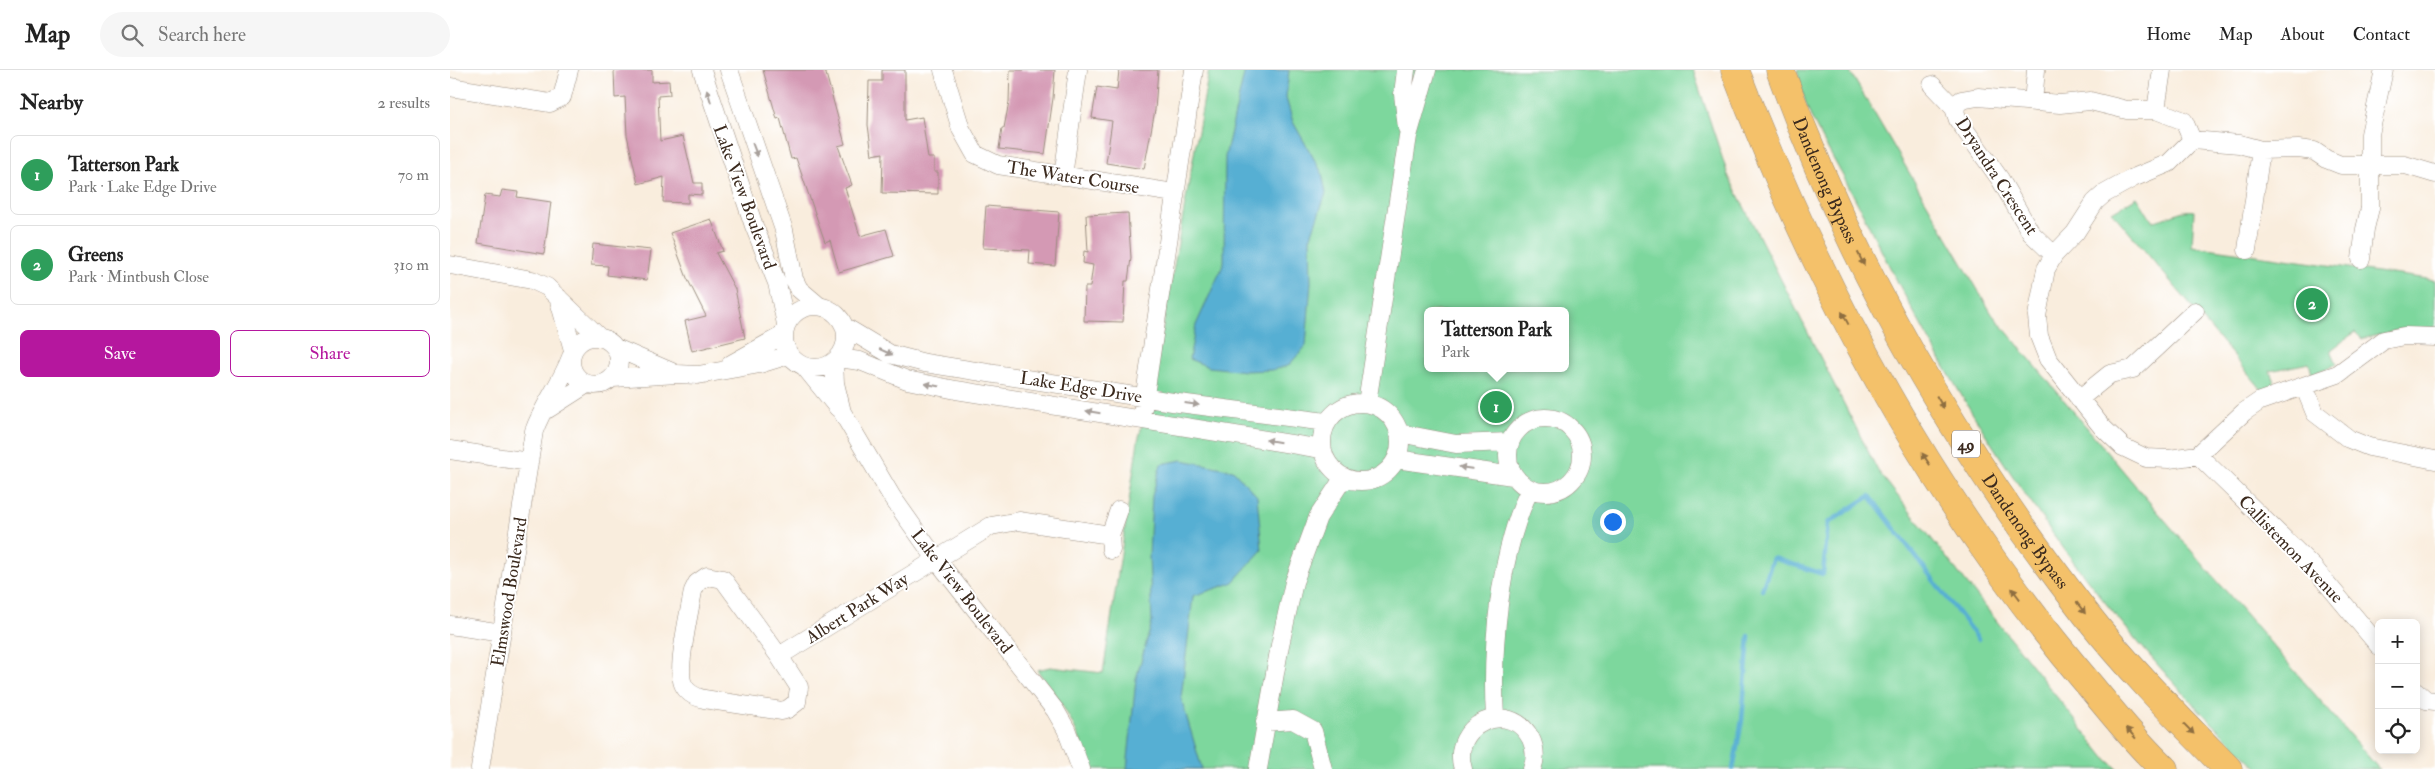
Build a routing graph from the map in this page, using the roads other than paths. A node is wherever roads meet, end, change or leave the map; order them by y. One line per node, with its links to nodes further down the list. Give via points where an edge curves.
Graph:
1 (568, 70): 15 (street, via 562,98 550,103)
2 (702, 70): 34 (street, Lake View Boulevard, one-way to 2, via 777,283 754,226)
3 (729, 70): 31 (street, Lake View Boulevard, one-way to 31, via 784,230 794,278 799,289)
4 (943, 70): 24 (street, The Water Course, via 961,129 975,154 998,166)
5 (1078, 70): 24 (street)
6 (1194, 70): 25 (street)
7 (1406, 70): 19 (street, via 1403,94)
8 (1427, 70): 19 (street)
9 (1735, 70): 81 (highway, 49, one-way to 9, via 2050,639 1993,562 1917,445 1831,292)
10 (1780, 70): 82 (highway, Dandenong Bypass / 49, one-way to 82, via 1808,143 1863,263 1948,417 2031,541 2087,616 2136,673)
11 (2036, 70): 16 (street)
12 (2162, 70): 18 (street)
13 (2384, 70): 22 (street, via 2370,134)
14 (1932, 85): 17 (street)
15 (450, 87)
16 (2032, 102): 17 (street, Dryandra Crescent, via 1978,98 1961,100); 18 (street, Dryandra Crescent, via 2090,101 2127,110)
17 (1954, 108): 27 (street, Dryandra Crescent, via 1958,120 2000,179 2031,233)
18 (2156, 110): 20 (street, Dryandra Crescent, via 2184,120)
19 (1408, 136): 49 (street)
20 (2192, 140): 21 (street, via 2239,144); 27 (street, via 2170,163 2110,189 2095,202 2075,233)
21 (2262, 150): 22 (street, via 2314,151 2341,165); 26 (street)
22 (2372, 166): 23 (street, via 2405,165); 28 (street, via 2370,208)
23 (2435, 174)
24 (1063, 176): 25 (street, The Water Course)
25 (1174, 193): 47 (street)
26 (2248, 250)
27 (2054, 255): 48 (street, via 2046,269 2037,316 2039,336 2048,360)
28 (2361, 259)
29 (450, 265): 30 (street, via 532,280 547,287)
30 (558, 298): 35 (street); 38 (street)
31 (818, 306): 33 (street, via 835,312); 34 (street, via 799,309)
32 (2195, 311): 48 (street, via 2133,369 2110,374)
33 (845, 327): 40 (street, via 846,343); 47 (street, Lake Edge Drive, one-way to 47, via 876,347 907,359)
34 (785, 330): 39 (street); 42 (street)
35 (598, 336): 37 (street); 38 (street, via 583,339)
36 (2435, 336): 46 (street, via 2384,340 2338,374)
37 (616, 348): 43 (street); 44 (street, via 620,360)
38 (572, 353): 45 (street, via 574,374); 51 (street, Elmswood Boulevard, via 560,385)
39 (789, 355): 41 (street); 42 (street)
40 (836, 360): 41 (street, via 825,366); 50 (street, Lake View Boulevard, via 835,383); 52 (street, Lake Edge Drive, one-way to 40, via 924,384 889,374 860,360)
41 (804, 366): 50 (street, Lake View Boulevard)
42 (722, 370): 43 (street, via 698,375)
43 (677, 374): 44 (street)
44 (613, 378): 45 (street, via 601,385)
45 (587, 384): 51 (street)
46 (2304, 386): 58 (street, via 2260,401); 60 (street, via 2315,413 2349,439 2369,447)
47 (1144, 397): 52 (street); 53 (street, Lake Edge Drive, one-way to 53)
48 (2079, 399): 58 (street, via 2102,428 2123,447 2146,458)
49 (1367, 403): 53 (street, via 1343,406); 54 (street, via 1388,413)
50 (842, 412): 66 (street, Lake View Boulevard, via 892,497)
51 (540, 416): 61 (street, Elmswood Boulevard)
52 (1141, 420): 56 (street, Lake Edge Drive, one-way to 52)
53 (1326, 422): 56 (street, via 1321,435)
54 (1399, 433): 55 (street, via 1456,444); 59 (street)
55 (1510, 442): 62 (street, via 1508,461); 64 (street, via 1525,423 1549,418 1566,425 1578,438 1582,462 1571,482 1552,491)
56 (1322, 449): 63 (street, via 1330,466)
57 (450, 450): 61 (street)
58 (2198, 456): 69 (street, Callistemon Avenue, via 2314,568)
59 (1396, 459): 62 (street, one-way to 59); 63 (street, via 1390,468 1374,479)
60 (2435, 460)
61 (529, 462): 68 (street, Elmswood Boulevard)
62 (1514, 476): 64 (street)
63 (1344, 477): 74 (street, via 1318,517 1294,582)
64 (1530, 489): 73 (street, via 1506,568 1495,633)
65 (1120, 510): 66 (street, Albert Park Way, via 1110,543 1010,521 990,526)
66 (936, 559): 70 (street, Albert Park Way); 76 (street, Lake View Boulevard, via 1055,710)
67 (450, 625): 68 (street)
68 (502, 634): 75 (street, Elmswood Boulevard)
69 (2375, 641)
70 (779, 656): 70 (street, via 723,579 707,576 696,583 681,669 688,691 704,699 788,710 797,702 799,687)
71 (2420, 694): 72 (street, via 2426,700)
72 (2435, 701)
73 (1495, 718): 79 (street, via 1483,721 1466,736 1461,759); 80 (street, via 1519,724 1528,735 1535,750)
74 (1265, 722): 77 (street); 78 (street, via 1293,720 1313,731)
75 (480, 769)
76 (1081, 769)
77 (1258, 769)
78 (1323, 769)
79 (1463, 769)
80 (1532, 769)
81 (2164, 769)
82 (2228, 769)

